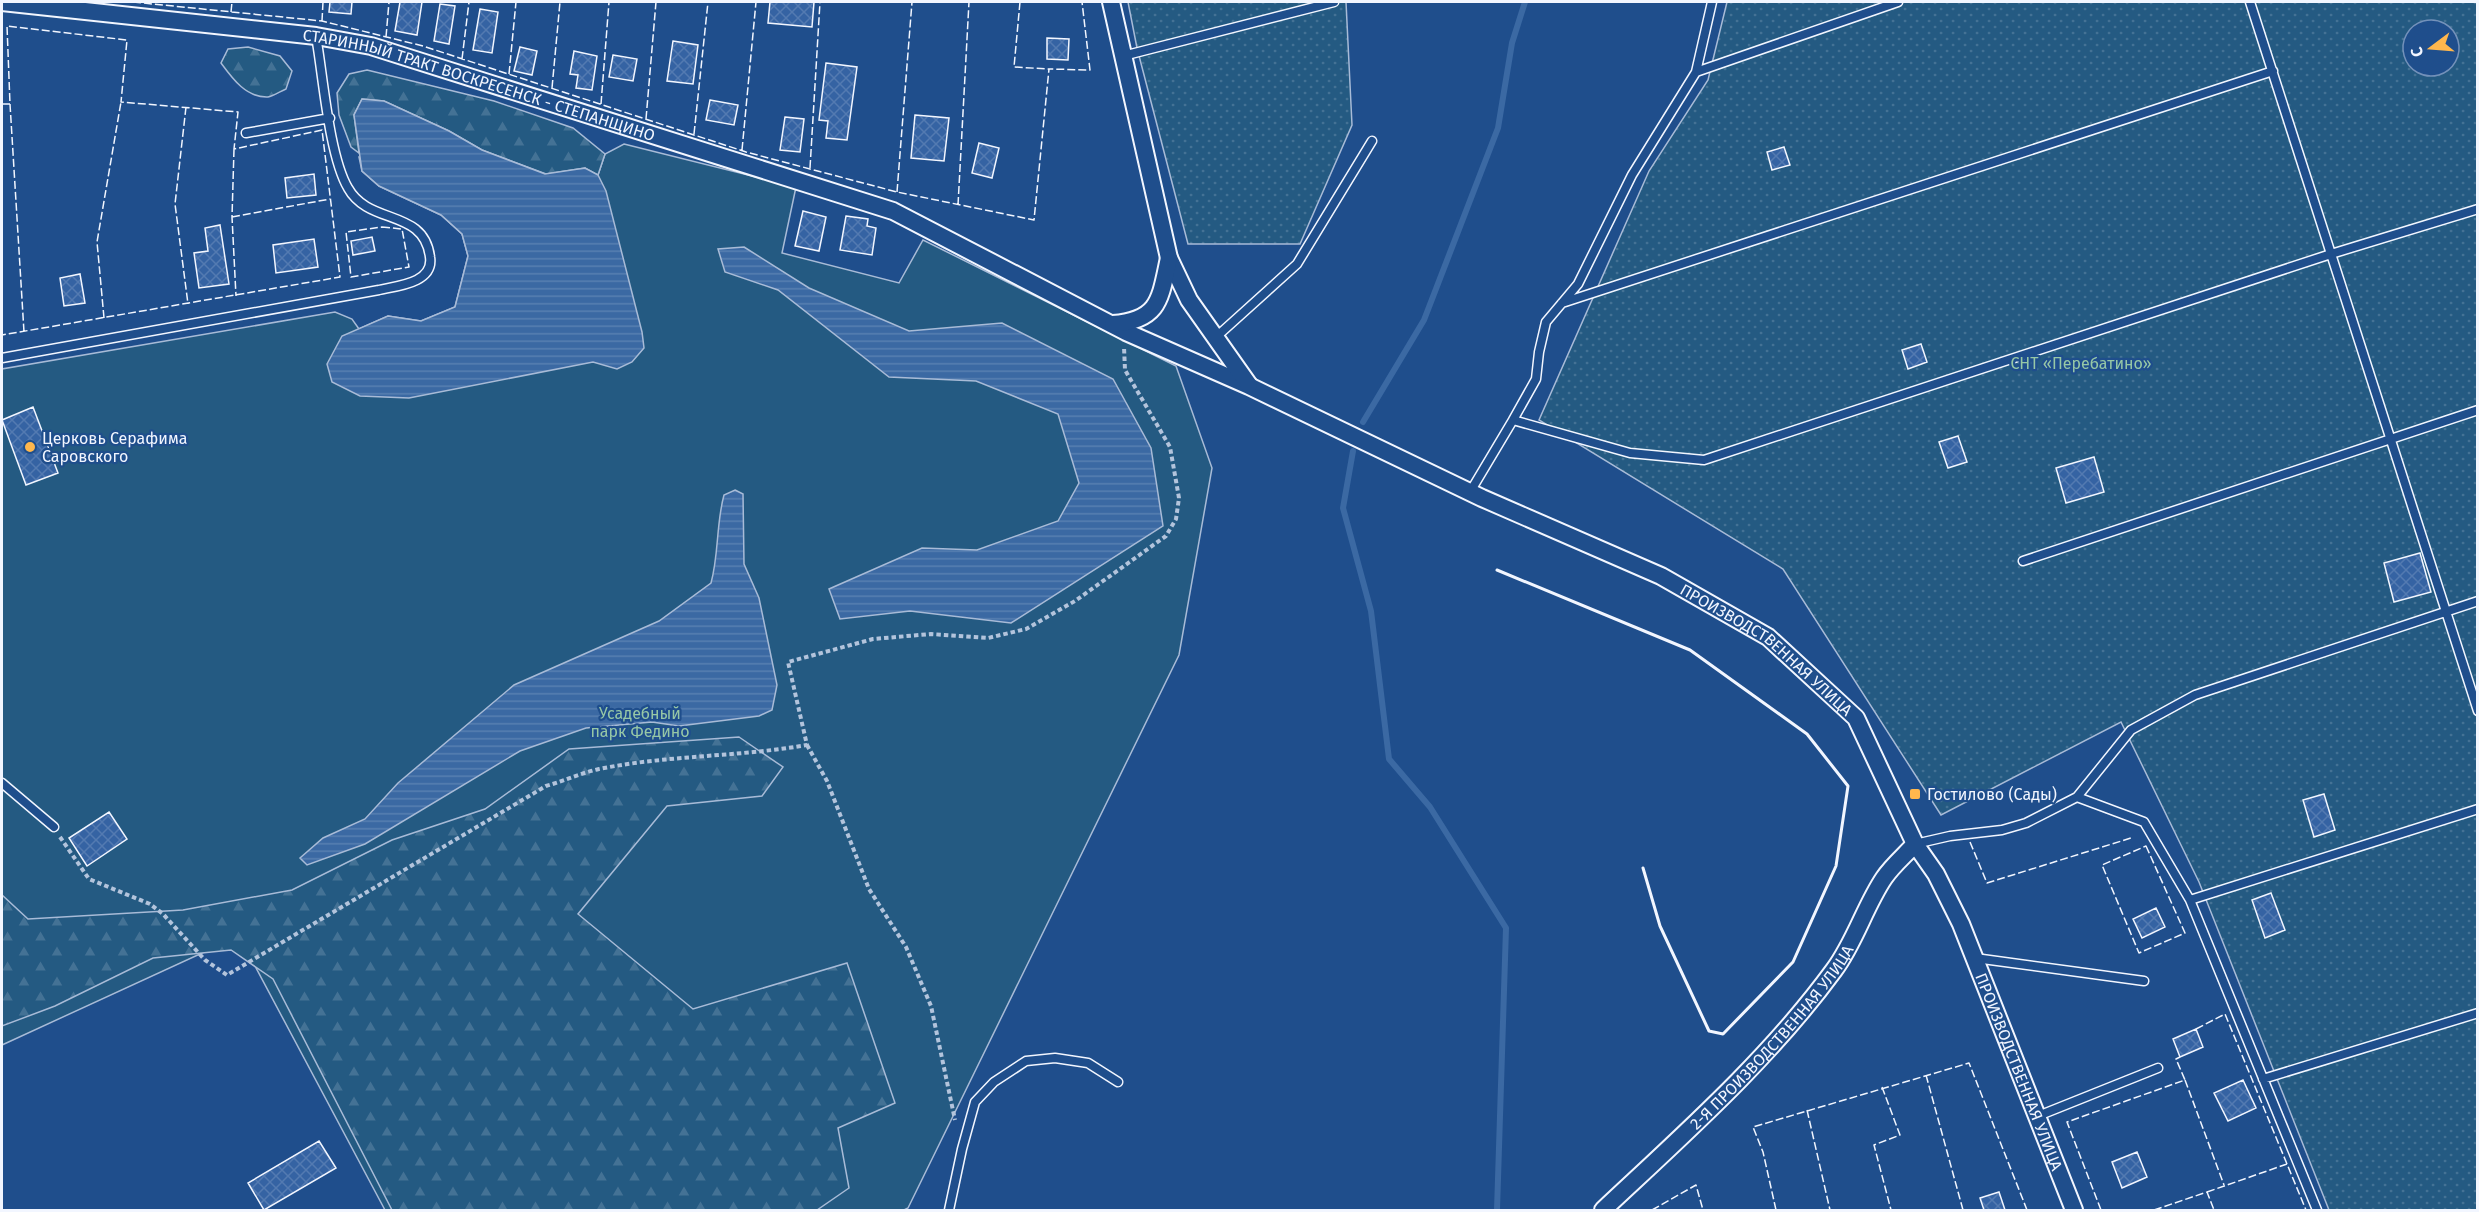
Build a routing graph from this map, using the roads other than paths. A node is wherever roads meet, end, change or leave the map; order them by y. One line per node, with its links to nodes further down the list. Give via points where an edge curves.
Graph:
1 (1111, 2): 8 (street)
2 (1334, 2): 8 (lane)
3 (1712, 2): 10 (lane)
4 (1898, 2): 10 (lane)
5 (2250, 2): 9 (lane)
6 (2, 3): 7 (street, СТАРИННЫЙ ТРАКТ ВОСКРЕСЕНСК - СТЕПАНЩИНО)
7 (316, 36): 11 (lane); 18 (street, СТАРИННЫЙ ТРАКТ ВОСКРЕСЕНСК - СТЕПАНЩИНО, via 372,46 871,203)
8 (1123, 56): 16 (street)
9 (2272, 71): 15 (lane); 17 (lane)
10 (1696, 72): 17 (lane, via 1632,175 1578,284)
11 (330, 118): 12 (lane); 20 (lane, via 335,151 347,187 357,200 420,230 428,242 428,271 415,282)
12 (246, 133)
13 (1372, 141): 19 (lane, via 1297,264)
14 (2478, 209): 15 (lane)
15 (2331, 254): 23 (lane, via 1704,460 1630,453); 24 (lane)
16 (1169, 258): 18 (street, via 1161,296 1149,314 1134,322); 19 (street, via 1188,300)
17 (1562, 303): 23 (lane, via 1546,322 1536,379)
18 (1110, 324): 21 (street, ПРОИЗВОДСТВЕННАЯ УЛИЦА)
19 (1215, 338): 21 (street)
20 (2, 358)
21 (1249, 386): 25 (street, ПРОИЗВОДСТВЕННАЯ УЛИЦА)
22 (2478, 410): 24 (lane)
23 (1513, 420): 25 (lane)
24 (2390, 438): 26 (lane); 28 (lane)
25 (1470, 492): 34 (street, ПРОИЗВОДСТВЕННАЯ УЛИЦА, via 1661,576 1768,638 1856,718)
26 (2023, 561)
27 (2478, 601): 28 (lane)
28 (2446, 612): 29 (lane); 31 (lane, via 2195,695 2131,730)
29 (2478, 711)
30 (2, 783): 33 (lane)
31 (2077, 797): 34 (lane, via 2026,823); 35 (lane, via 2144,822)
32 (2478, 809): 35 (lane)
33 (54, 827)
34 (1915, 844): 36 (street, ПРОИЗВОДСТВЕННАЯ УЛИЦА, via 1936,874); 44 (street, 2-Я ПРОИЗВОДСТВЕННАЯ УЛИЦА, via 1884,878 1835,969 1795,1019)
35 (2190, 900): 40 (lane)
36 (1975, 958): 37 (lane); 42 (street, ПРОИЗВОДСТВЕННАЯ УЛИЦА)
37 (2144, 981)
38 (2478, 1013): 40 (lane)
39 (2158, 1068): 42 (lane)
40 (2263, 1079): 46 (lane)
41 (1118, 1082): 43 (lane, via 1088,1063 1055,1058 1026,1061 994,1082 975,1102)
42 (2038, 1116): 45 (street, ПРОИЗВОДСТВЕННАЯ УЛИЦА)
43 (949, 1210)
44 (1604, 1210)
45 (2074, 1210)
46 (2317, 1210)

